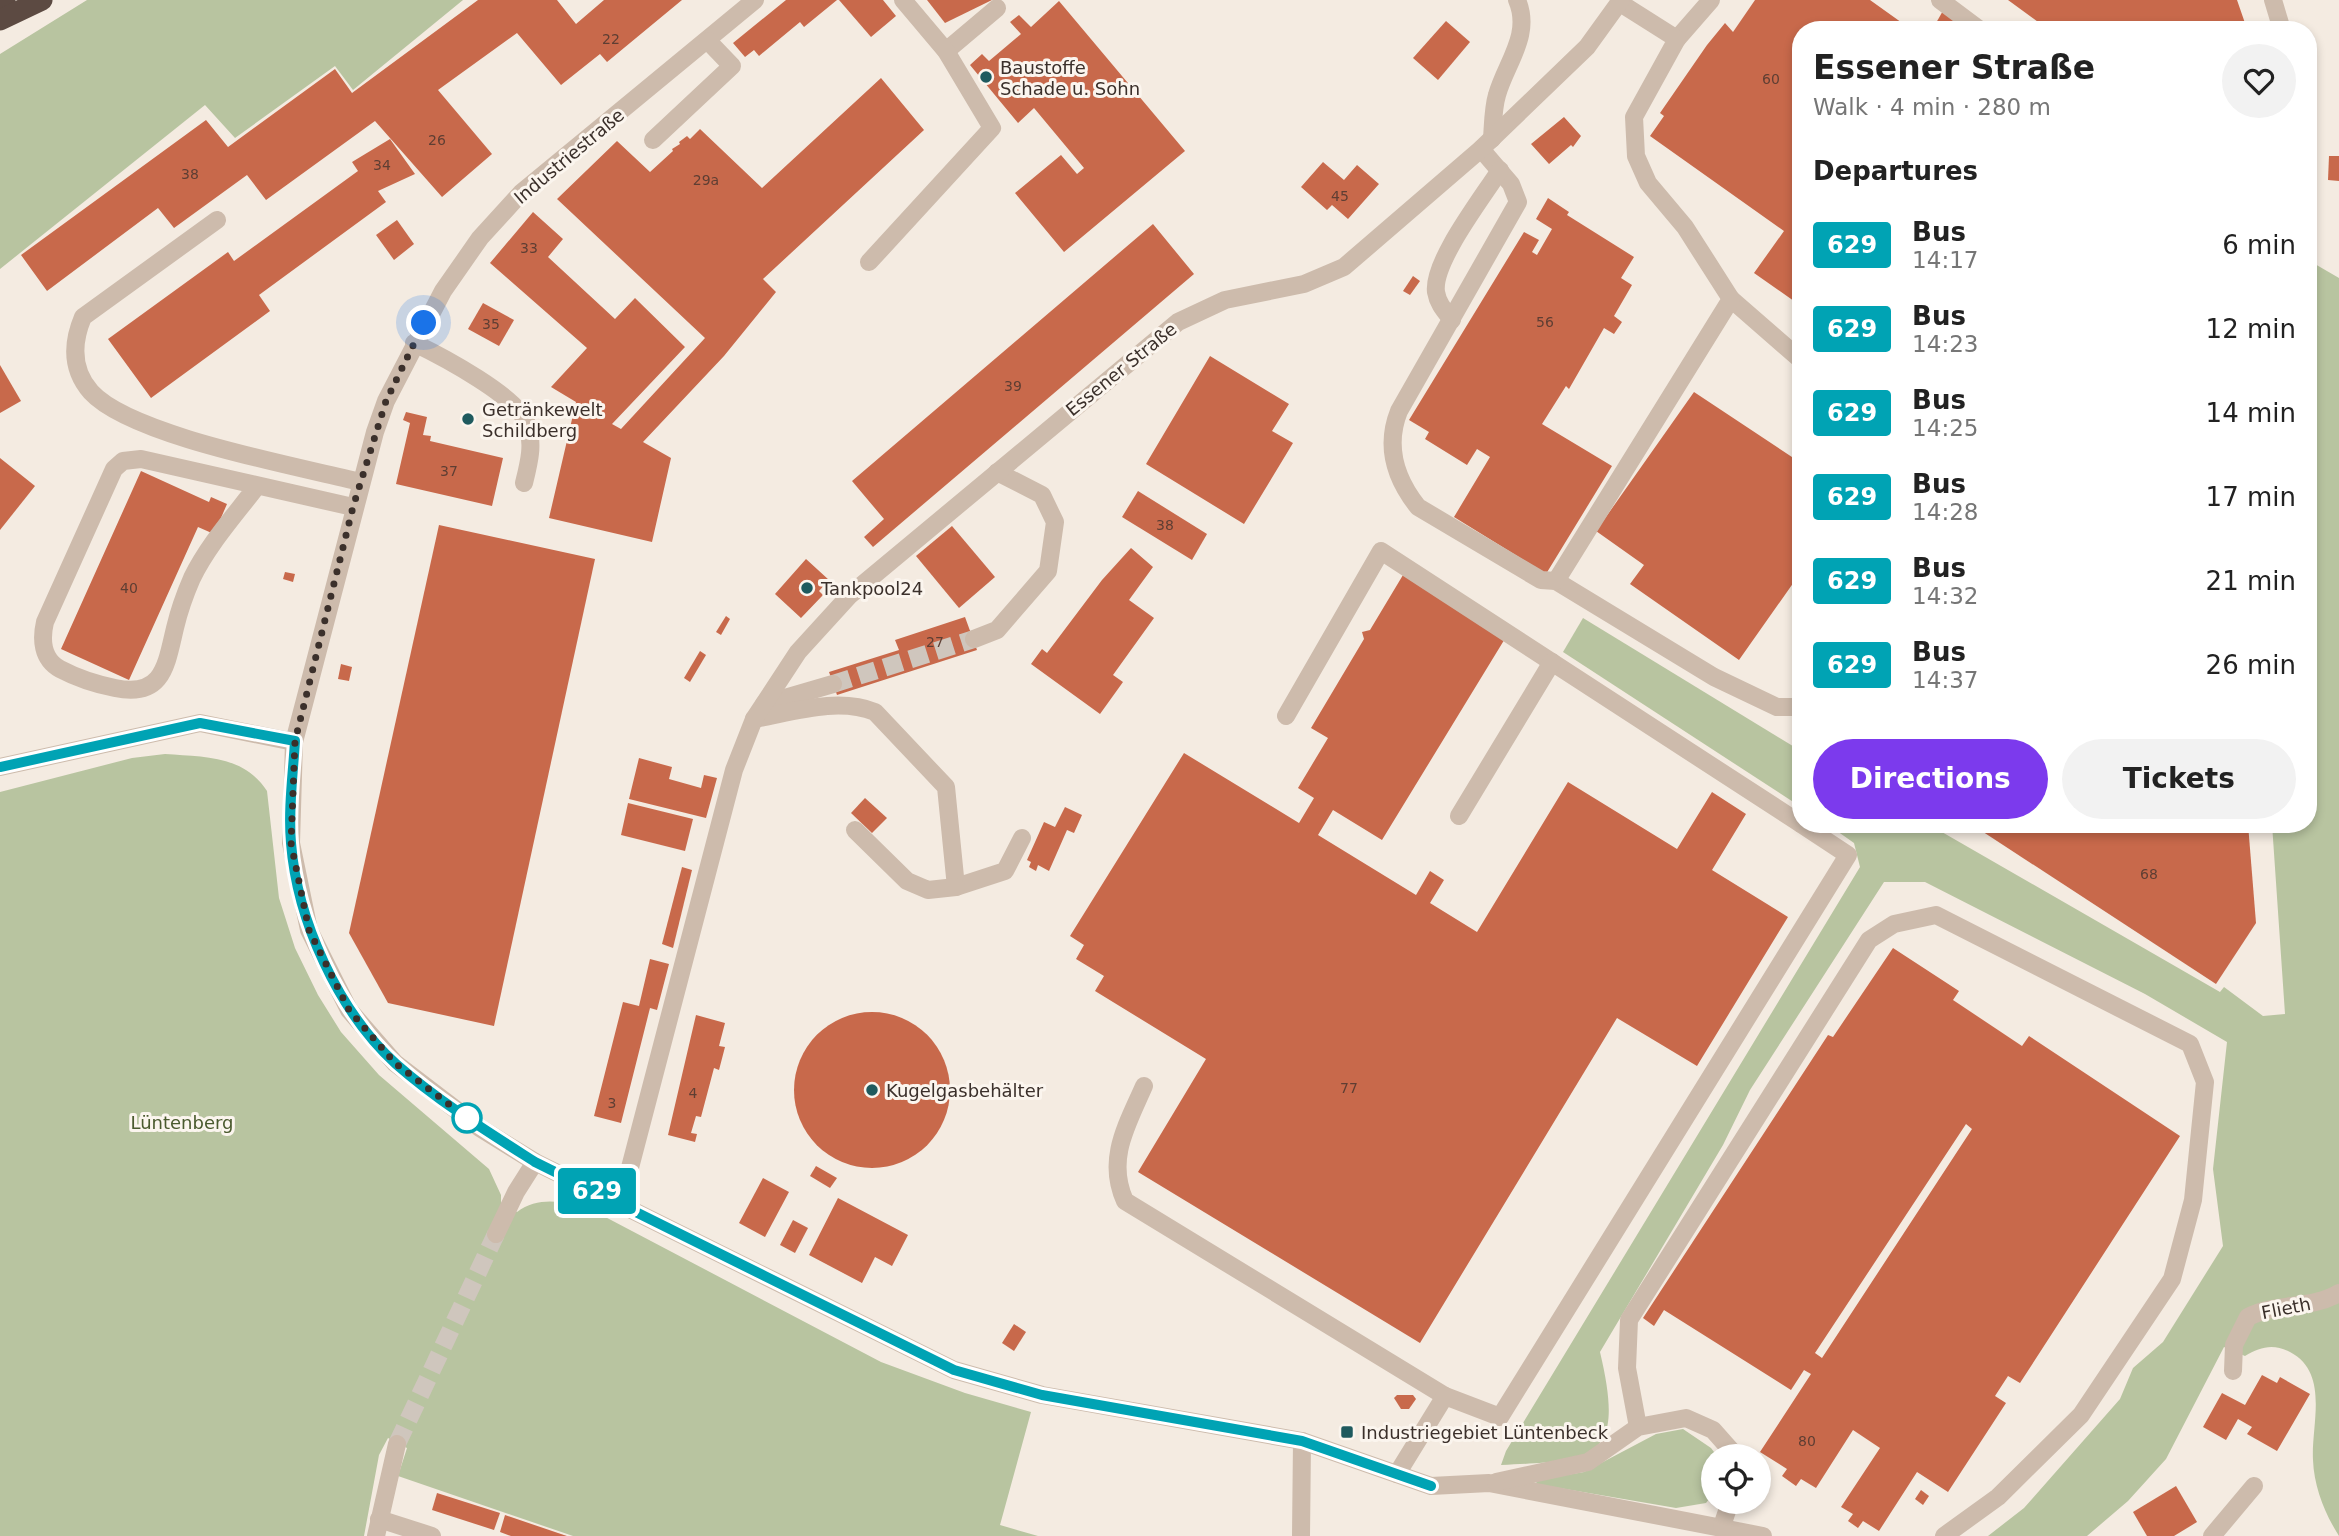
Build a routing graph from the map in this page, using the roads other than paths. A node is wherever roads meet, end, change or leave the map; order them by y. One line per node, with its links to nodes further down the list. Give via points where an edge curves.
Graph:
1 (5, 0): 10 (highway)
2 (41, 0): 12 (highway)
3 (755, 0): 16 (street, Industriestraße)
4 (903, 0): 17 (street)
5 (1517, 0): 19 (street, via 1521,36 1496,96)
6 (1711, 0): 15 (street)
7 (1940, 0): 13 (street)
8 (2273, 0): 14 (street)
9 (1620, 2): 15 (street); 19 (street, Essener Straße, via 1587,47)
10 (0, 4)
11 (997, 8): 17 (street)
12 (0, 20)
13 (1968, 21)
14 (2279, 21)
15 (1677, 39): 23 (street, via 1633,117 1636,156 1648,183 1685,227)
16 (708, 41): 18 (street, via 732,66); 25 (street, Industriestraße, via 521,193 464,260)
17 (946, 51): 22 (street, via 992,128)
18 (653, 140)
19 (1486, 144): 20 (street); 27 (street, Essener Straße, via 1344,267 1304,285 1225,300 1178,322)
20 (1500, 170): 24 (street, via 1440,267 1437,296); 24 (street, via 1518,202)
21 (217, 220): 28 (street, via 83,317 73,340 76,364 90,391 152,429)
22 (869, 262)
23 (1731, 299): 26 (street); 32 (street)
24 (1452, 320): 32 (street, via 1392,430 1393,461 1403,488 1418,507 1541,580)
25 (414, 343): 28 (street, Industriestraße, via 386,401); 29 (street, via 512,403 527,422 531,452)
26 (1792, 352)
27 (998, 472): 33 (street, via 1042,495 1055,522 1048,571 997,630); 37 (street, Essener Straße, via 850,595 798,652)
28 (360, 482): 31 (street, Industriestraße)
29 (524, 483)
30 (257, 486): 30 (street, via 141,459 123,461 114,468 45,622 43,646 56,667 91,683 133,692 153,684 166,665 194,574); 31 (street)
31 (353, 507): 39 (street, Industriestraße)
32 (1556, 581): 36 (street, via 1714,677 1777,707)
33 (974, 639)
34 (1552, 662): 38 (street, via 1381,551); 41 (street); 42 (street)
35 (833, 684): 37 (street)
36 (1792, 708)
37 (759, 712): 46 (street, via 828,706 860,706 875,712 946,787); 49 (street, Essener Straße, via 734,770)
38 (1286, 716)
39 (295, 741): 40 (street, via 200,723); 48 (street, Industriestraße, via 291,843 295,864 309,930 349,1010 395,1063 480,1128)
40 (0, 767)
41 (1459, 816)
42 (1792, 818)
43 (855, 830): 46 (street, via 907,881 928,890)
44 (1815, 833): 53 (street, via 1848,855 1500,1417)
45 (1022, 838): 46 (street, via 1005,871)
46 (956, 887)
47 (1144, 1086): 53 (street, via 1120,1139 1117,1182 1125,1201)
48 (535, 1162): 49 (street, Industriestraße); 50 (street)
49 (621, 1202): 55 (street, Industriestraße, via 954,1370 1042,1395)
50 (496, 1234)
51 (2339, 1293): 52 (street, Flieth, via 2328,1300 2248,1317 2234,1345)
52 (2233, 1371)
53 (1445, 1396): 58 (street)
54 (1638, 1427): 57 (street, via 1686,1418 1713,1430); 59 (street, via 1588,1462); 67 (street, via 1627,1368 1629,1320 1869,940 1894,924 1936,915 2190,1044 2205,1082 2193,1200 2172,1279 2081,1415 1998,1497)
55 (1302, 1441): 58 (street, Industriestraße); 65 (street)
56 (397, 1444): 63 (street)
57 (1725, 1444)
58 (1396, 1474): 59 (street, Industriestraße, via 1431,1486)
59 (1489, 1483): 62 (street)
60 (2255, 1486): 68 (street)
61 (1726, 1514): 62 (street)
62 (1722, 1526): 66 (street)
63 (377, 1527): 64 (street)
64 (432, 1536)
65 (1301, 1536)
66 (1763, 1536)
67 (1944, 1536)
68 (2212, 1536)

